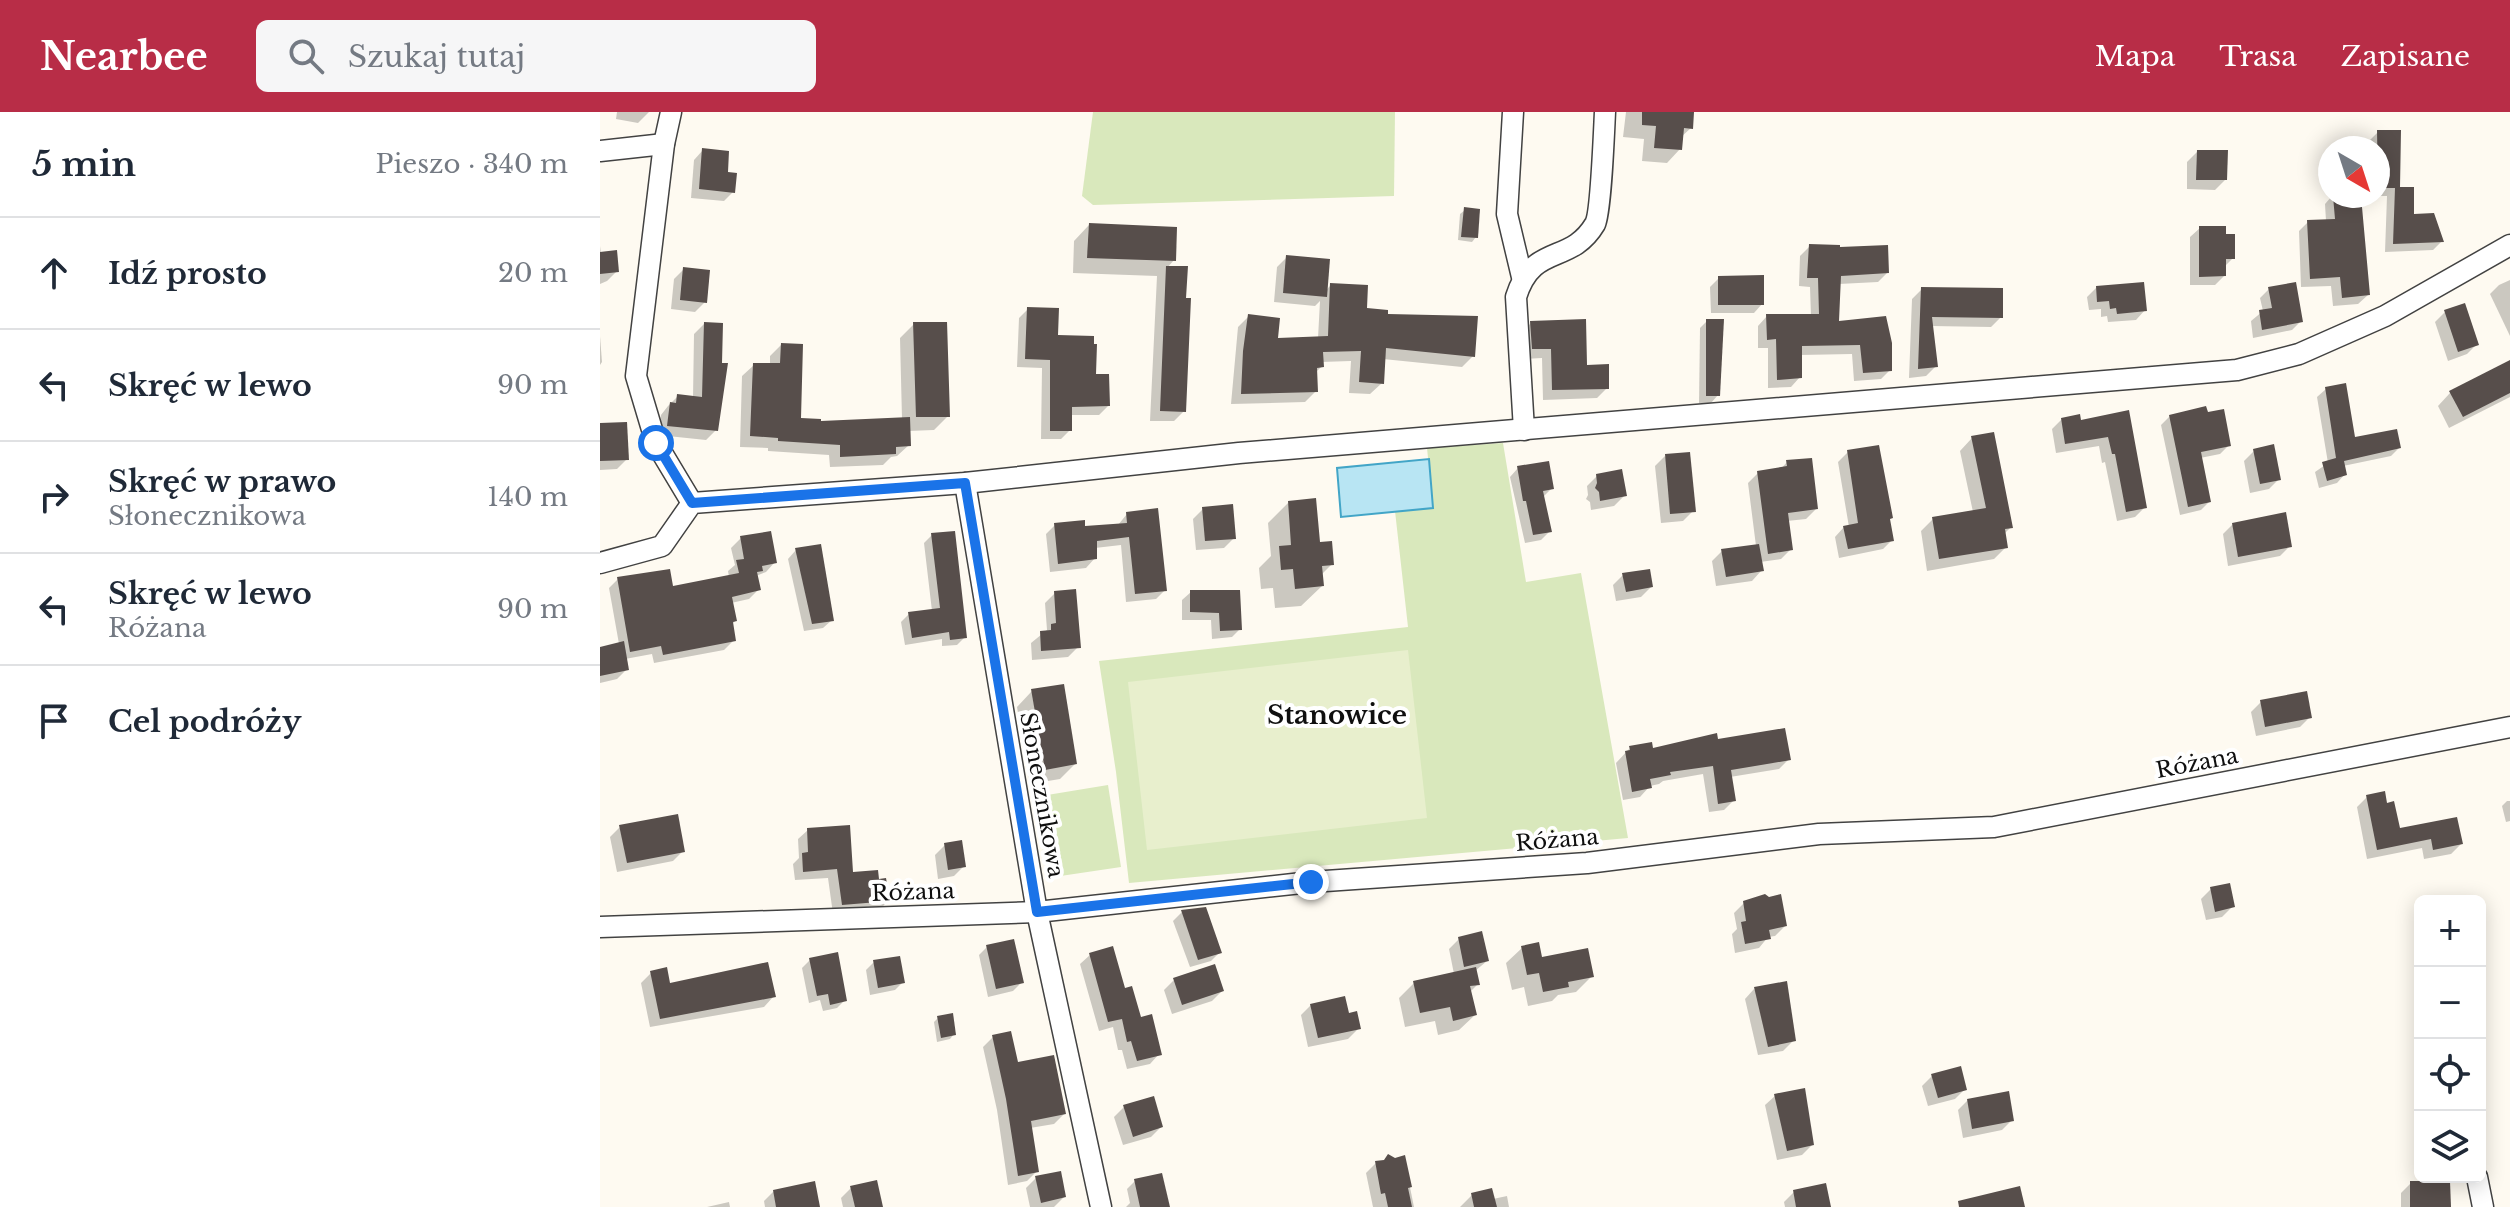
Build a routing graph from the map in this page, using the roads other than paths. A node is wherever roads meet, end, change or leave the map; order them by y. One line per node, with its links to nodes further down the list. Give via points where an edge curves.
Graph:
1 (671, 112): 4 (street)
2 (1513, 112): 7 (street, via 1507,214)
3 (1605, 112): 7 (street, via 1596,222 1575,247 1537,261)
4 (664, 144): 5 (street); 10 (street, via 636,376 656,443)
5 (600, 151)
6 (2510, 245): 8 (street, via 2385,316 2299,354 2237,370)
7 (1522, 277): 8 (street, via 1516,297)
8 (1524, 430): 9 (street, via 1239,453)
9 (965, 483): 10 (street); 13 (street, Słonecznikowa)
10 (692, 503): 11 (street, via 662,546)
11 (600, 563)
12 (2510, 727): 13 (street, Różana, via 1994,827 1819,834 1587,863 1311,882)
13 (1037, 912): 14 (street, Różana); 16 (street, Słonecznikowa)
14 (600, 927)
15 (2478, 1183): 17 (street)
16 (1101, 1207)
17 (2483, 1207)

